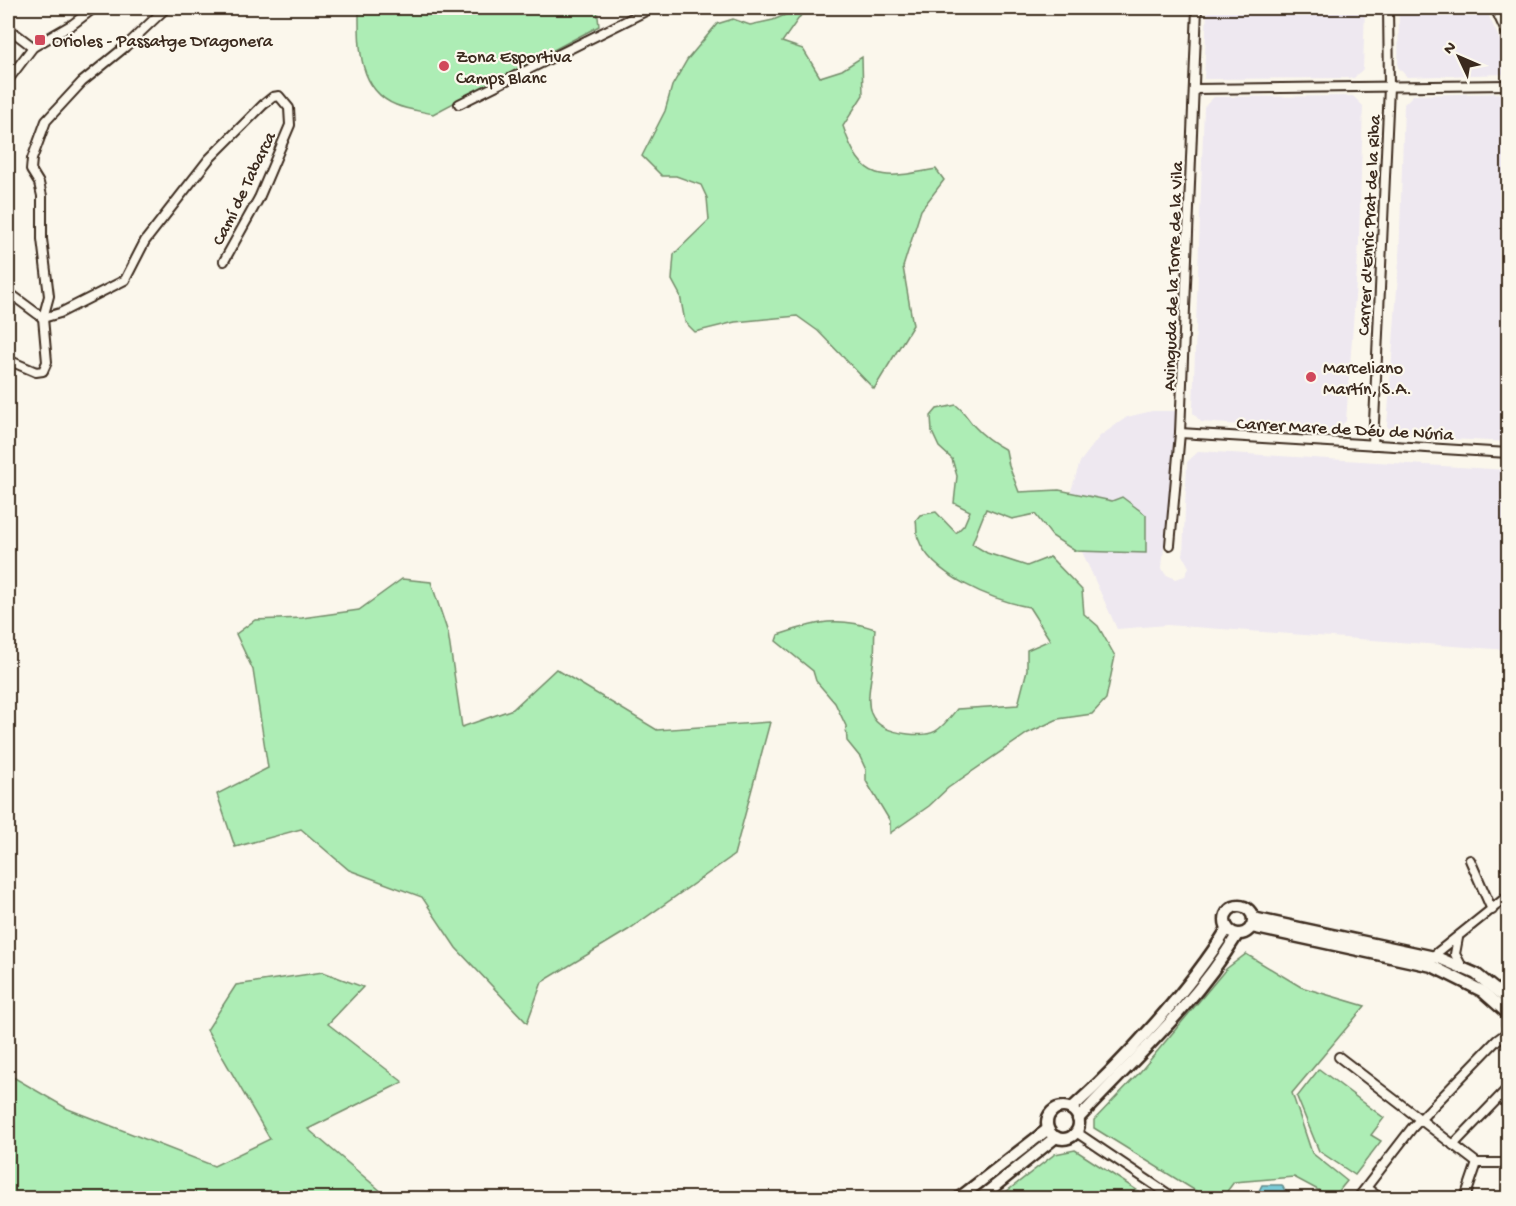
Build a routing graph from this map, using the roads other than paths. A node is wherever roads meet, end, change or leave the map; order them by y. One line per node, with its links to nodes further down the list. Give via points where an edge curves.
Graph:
1 (94, 8): 9 (street)
2 (166, 8): 17 (street, via 82,82 44,126 31,165 42,196 42,239 49,296)
3 (652, 8): 14 (street)
4 (1197, 8): 13 (street, Avinguda de la Torre de la Vila)
5 (1388, 8): 12 (street, Carrer d'Enric Prat de la Riba)
6 (1495, 8): 8 (street)
7 (8, 28): 9 (street)
8 (1509, 36)
9 (33, 47): 10 (street)
10 (8, 80)
11 (1509, 85): 12 (street)
12 (1389, 87): 13 (street); 20 (street, Carrer d'Enric Prat de la Riba)
13 (1195, 88): 19 (street, Avinguda de la Torre de la Vila)
14 (459, 104)
15 (224, 261): 17 (street, Camí de Tabarca, via 251,214 290,125 289,108 279,96 263,105 209,159 145,241 125,280)
16 (8, 292): 17 (street)
17 (43, 318): 18 (street, via 45,368 36,372)
18 (8, 360)
19 (1180, 433): 20 (street, Carrer Mare de Déu de Núria); 22 (street, Avinguda de la Torre de la Vila)
20 (1373, 445): 21 (street, Carrer Mare de Déu de Núria)
21 (1509, 453)
22 (1170, 545)
23 (1470, 860): 25 (street)
24 (1509, 896): 25 (street)
25 (1492, 910): 28 (street)
26 (1252, 922): 27 (street, via 1246,933); 27 (street, via 1246,908 1233,908 1225,917); 29 (street); 32 (street, via 1432,966 1465,980)
27 (1232, 932): 37 (street, via 1133,1046); 38 (street, via 1204,981)
28 (1459, 936): 29 (street); 30 (street, via 1455,954)
29 (1433, 956): 30 (street)
30 (1462, 967): 31 (street)
31 (1509, 1000)
32 (1508, 1013): 33 (street)
33 (1509, 1025)
34 (1509, 1032): 39 (street)
35 (1339, 1057): 39 (street)
36 (1509, 1088): 42 (street)
37 (1071, 1109): 38 (street); 41 (street, via 1063,1106 1047,1117)
38 (1078, 1119): 40 (street)
39 (1420, 1120): 42 (street); 49 (street)
40 (1076, 1132): 41 (street, via 1067,1138); 48 (street)
41 (1052, 1133): 46 (street); 47 (street)
42 (1453, 1145): 43 (street)
43 (1477, 1163): 44 (street); 51 (street)
44 (1509, 1163)
45 (1369, 1190): 50 (street)
46 (982, 1197)
47 (959, 1198)
48 (1174, 1198)
49 (1358, 1198)
50 (1380, 1198)
51 (1465, 1198)

